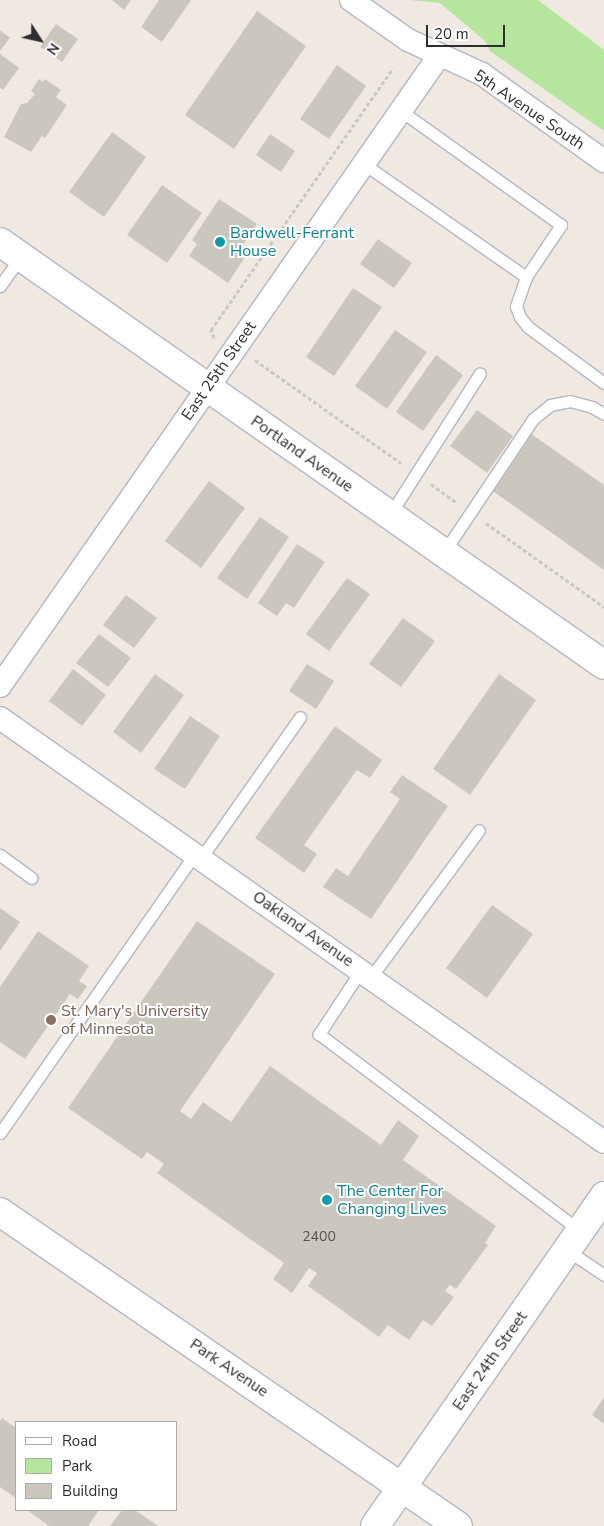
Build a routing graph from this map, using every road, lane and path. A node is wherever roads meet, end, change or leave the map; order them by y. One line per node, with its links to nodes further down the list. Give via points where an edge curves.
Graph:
1 (351, 0): 2 (street, 5th Avenue South, via 408,40)
2 (439, 56): 4 (street, East 25th Street); 5 (street, 5th Avenue South, via 482,74)
3 (393, 68): 10 (path, via 211,330)
4 (400, 111): 6 (street, East 25th Street); 8 (lane, via 561,225)
5 (604, 161)
6 (364, 164): 8 (lane); 13 (street, East 25th Street)
7 (10, 250): 9 (lane); 13 (street, Portland Avenue)
8 (526, 277): 12 (lane, via 516,306 520,317 528,327)
9 (0, 286)
10 (214, 338)
11 (480, 374): 15 (lane)
12 (604, 383)
13 (207, 388): 15 (street, Portland Avenue); 18 (street, East 25th Street)
14 (604, 414): 16 (lane, via 570,401 550,405 533,419)
15 (389, 516): 16 (street, Portland Avenue)
16 (443, 554): 17 (street, Portland Avenue)
17 (604, 665)
18 (0, 686)
19 (0, 718): 23 (street, Oakland Avenue)
20 (300, 718): 23 (lane)
21 (479, 830): 25 (lane)
22 (0, 855): 24 (lane)
23 (198, 856): 25 (street, Oakland Avenue); 26 (lane)
24 (32, 878)
25 (366, 973): 27 (street, Oakland Avenue); 30 (lane, via 319,1034)
26 (0, 1133)
27 (604, 1142)
28 (604, 1196): 30 (street, East 24th Street)
29 (0, 1212): 32 (street, Park Avenue)
30 (574, 1240): 31 (lane); 32 (street, East 24th Street)
31 (604, 1275)
32 (402, 1487): 33 (street, East 24th Street); 34 (street, Park Avenue)
33 (375, 1526)
34 (458, 1526)

